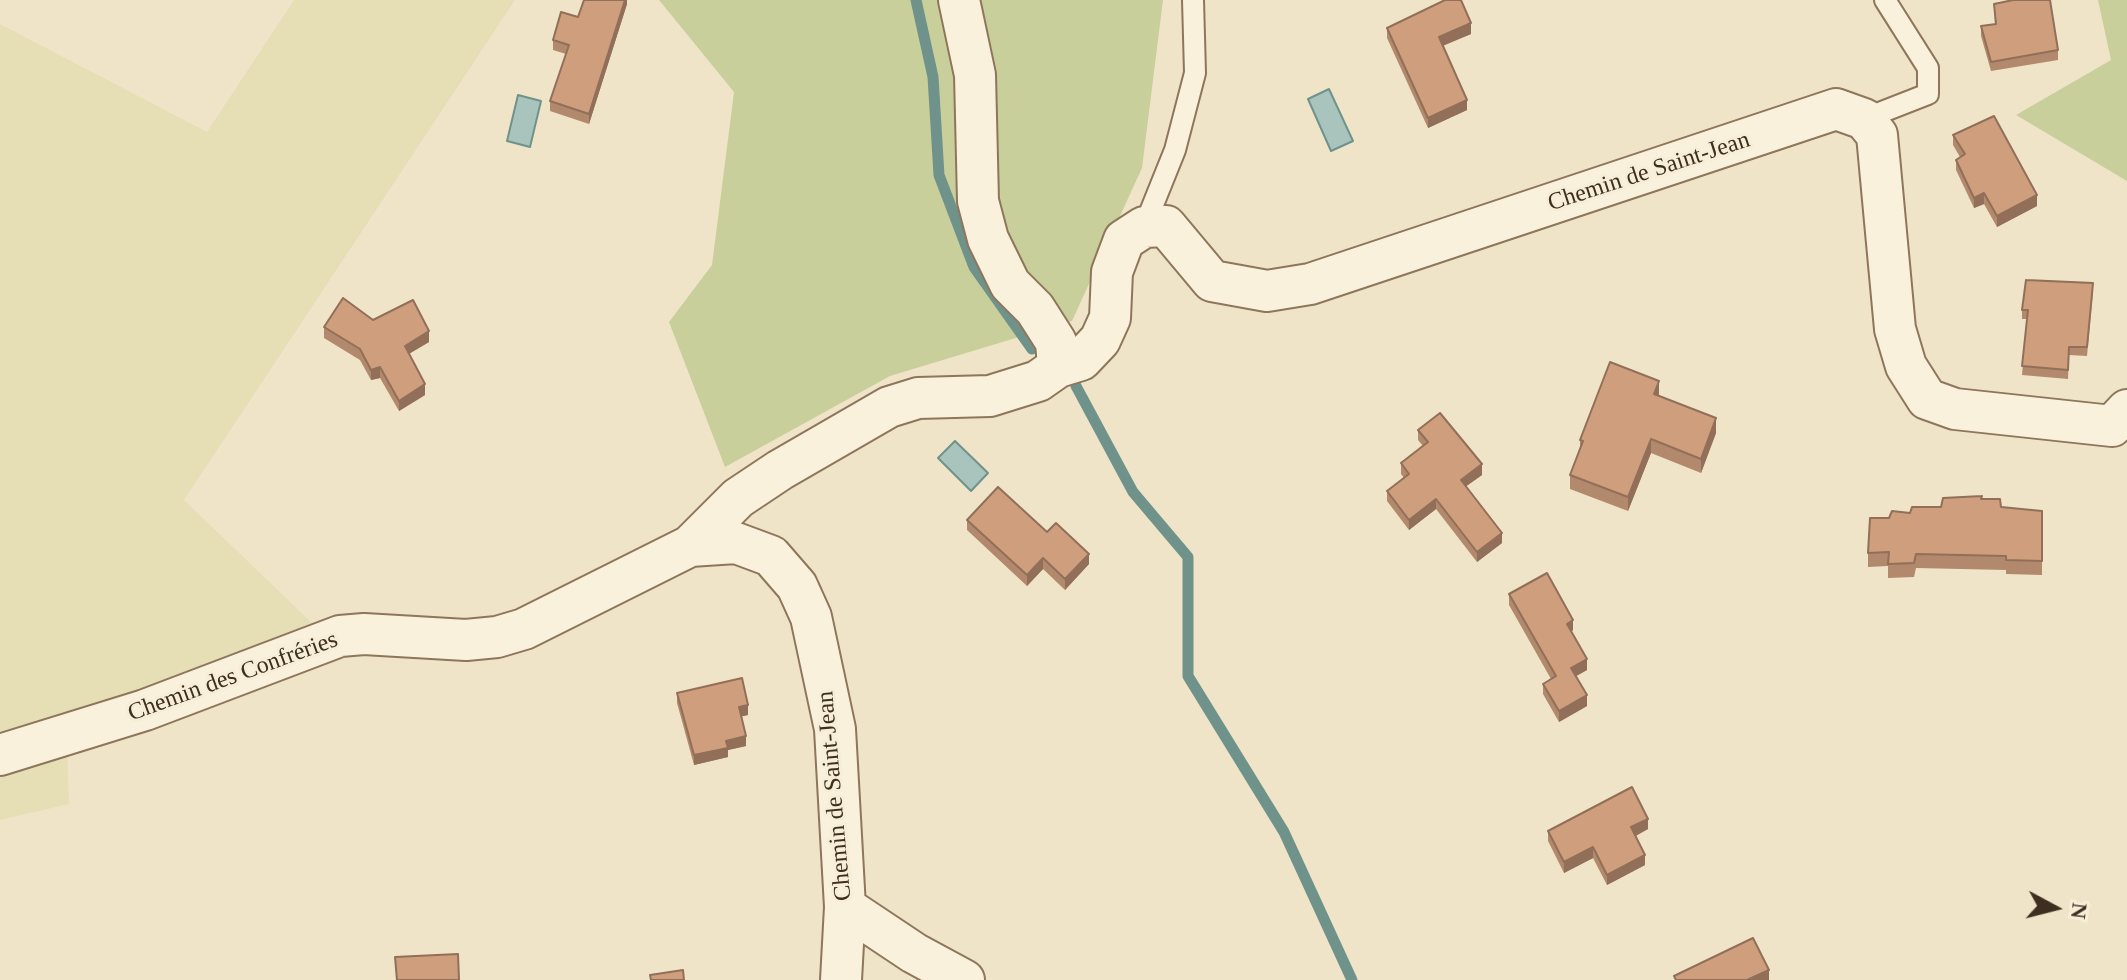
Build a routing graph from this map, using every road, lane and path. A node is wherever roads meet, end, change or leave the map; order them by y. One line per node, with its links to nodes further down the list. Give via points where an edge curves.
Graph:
1 (959, 0): 6 (street, via 975,75 978,201 988,239 1010,284 1035,309 1056,342)
2 (1193, 0): 5 (lane, via 1195,73 1175,150)
3 (1885, 0): 4 (lane, via 1928,68 1928,94)
4 (1864, 119): 5 (street, Chemin de Saint-Jean, via 1836,109 1310,284 1267,291 1212,281 1166,226); 7 (street, via 1877,135 1895,329 1906,366 1927,399 1955,409 2112,426)
5 (1144, 227): 6 (street, via 1124,240 1112,272 1110,318 1100,340 1081,360)
6 (1058, 367): 8 (street, via 1038,381 990,396 918,398 889,407 738,498)
7 (2127, 410)
8 (690, 546): 9 (street, Chemin des Confréries, via 524,629 466,640 340,636 145,710); 10 (street, Chemin de Saint-Jean, via 736,543 771,556 797,586 811,617 835,729)
9 (0, 755)
10 (845, 907): 11 (street, Chemin de Saint-Jean); 12 (street)
11 (841, 980)
12 (964, 980)

